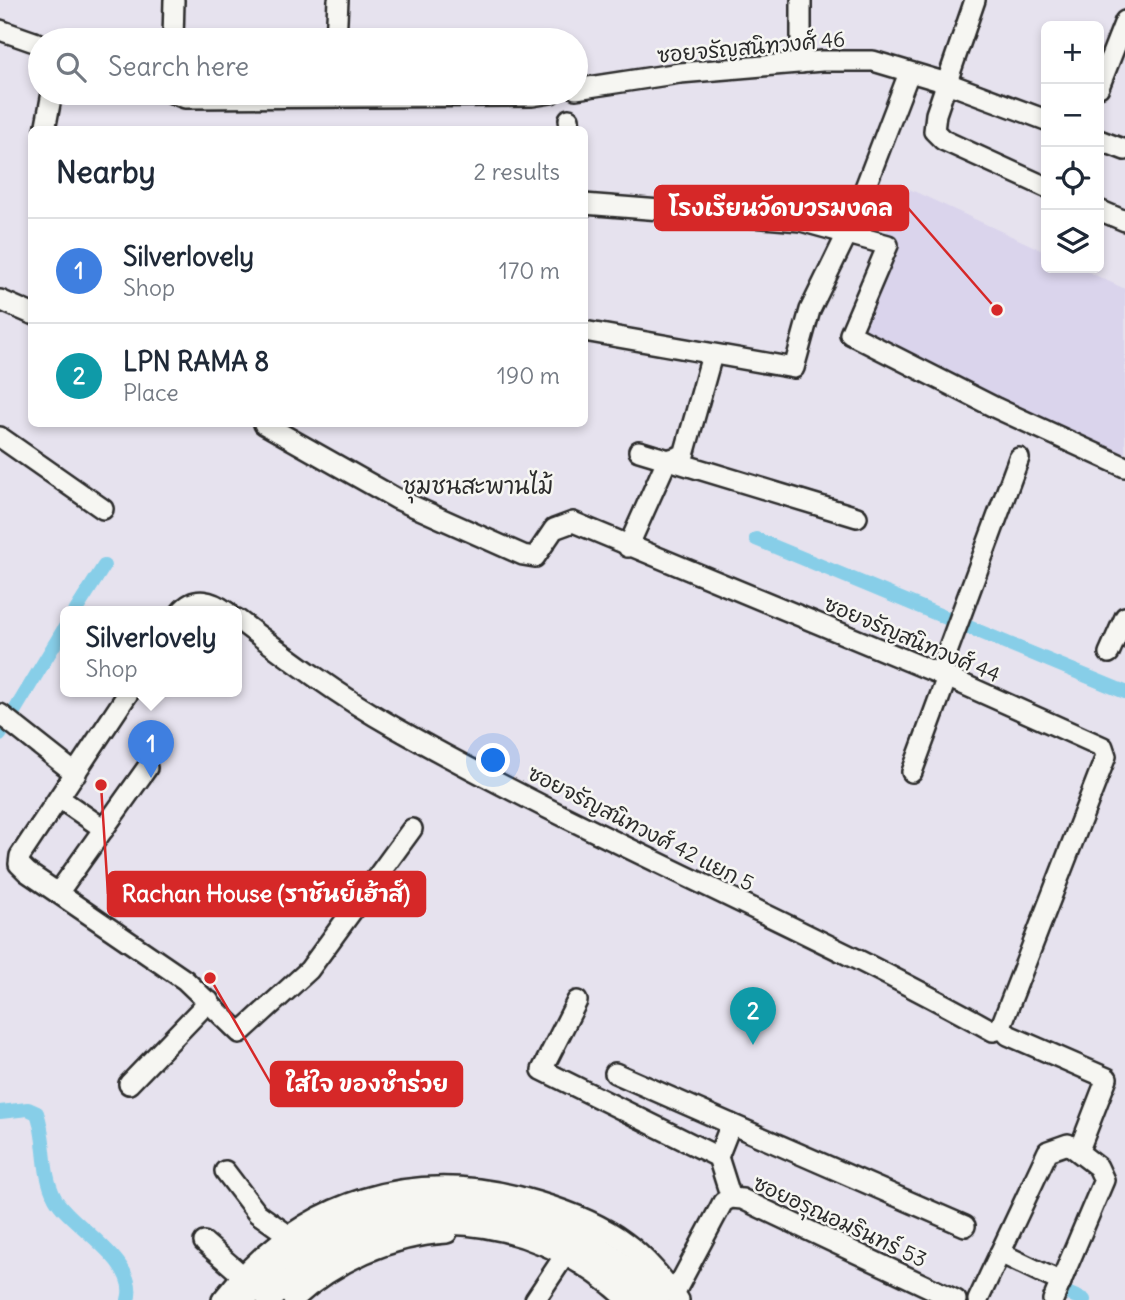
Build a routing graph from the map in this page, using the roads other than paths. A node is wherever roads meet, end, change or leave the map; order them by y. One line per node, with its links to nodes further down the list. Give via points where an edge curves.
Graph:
1 (174, 0): 6 (street)
2 (338, 0): 7 (street)
3 (801, 0): 10 (street)
4 (975, 0): 12 (street)
5 (1125, 21): 13 (street)
6 (173, 28)
7 (337, 28)
8 (0, 30): 9 (street)
9 (28, 40)
10 (801, 62): 11 (street, ซอยจรัญสนิทวงศ์ 46, via 873,61); 14 (street, ซอยจรัญสนิทวงศ์ 46, via 680,72)
11 (909, 72): 12 (street, ซอยจรัญสนิทวงศ์ 46); 24 (street)
12 (947, 83): 16 (street, ซอยจรัญสนิทวงศ์ 46); 20 (street, via 934,131 943,140)
13 (1100, 84)
14 (588, 87)
15 (50, 105): 17 (street)
16 (1041, 118)
17 (46, 126)
18 (1104, 142): 19 (street)
19 (1125, 150)
20 (1041, 185)
21 (588, 204): 24 (street, via 801,221)
22 (1104, 212): 23 (street)
23 (1125, 221)
24 (848, 232): 28 (street, via 810,310 794,368); 34 (street, via 888,245 850,334)
25 (0, 300): 26 (street)
26 (28, 312)
27 (588, 332): 28 (street)
28 (712, 355): 33 (street, via 684,454)
29 (269, 427): 37 (street, ซอยจรัญสนิทวงศ์ 44, via 397,499 523,555 535,557 554,529 573,522)
30 (0, 437): 35 (street)
31 (639, 451): 33 (street)
32 (1019, 458): 43 (street)
33 (667, 460): 36 (street); 37 (street)
34 (1125, 467)
35 (103, 509)
36 (857, 517)
37 (628, 547): 43 (street, ซอยจรัญสนิทวงศ์ 44)
38 (189, 606): 39 (street, via 204,600)
39 (219, 606)
40 (1125, 617): 42 (street)
41 (242, 623): 56 (street, ซอยจรัญสนิทวงศ์ 42 แยก 5, via 392,726 993,1031)
42 (1109, 653)
43 (943, 676): 46 (street, ซอยจรัญสนิทวงศ์ 44); 48 (street)
44 (126, 697): 49 (street)
45 (4, 717): 49 (street)
46 (1116, 753): 56 (street, ซอยจรัญสนิทวงศ์ 44)
47 (147, 768): 51 (street)
48 (912, 772)
49 (76, 774): 50 (street)
50 (59, 797): 51 (street); 54 (street, via 19,864)
51 (104, 829): 53 (street)
52 (412, 829): 54 (street, via 309,970 240,1032)
53 (63, 886)
54 (209, 1001): 59 (street)
55 (578, 1001): 62 (street, via 542,1070)
56 (1001, 1029): 58 (street)
57 (615, 1073): 60 (street)
58 (1116, 1079): 61 (street)
59 (129, 1084)
60 (731, 1124): 62 (street); 65 (street)
61 (1079, 1150): 68 (street, via 1068,1144 1048,1151); 71 (street, via 1098,1167 1104,1180)
62 (718, 1157): 64 (street)
63 (225, 1171): 66 (street, via 257,1213)
64 (731, 1198): 72 (street, ซอยอรุณอมรินทร์ 53, via 723,1202); 80 (street, ซอยอรุณอมรินทร์ 53, via 742,1199)
65 (965, 1226)
66 (288, 1235): 70 (street); 72 (street, via 361,1199 404,1189 454,1185 484,1189 547,1205 601,1228 641,1256)
67 (204, 1241): 70 (street)
68 (1000, 1253): 71 (street); 81 (street)
69 (561, 1261): 76 (street, via 523,1244 482,1234 432,1234 361,1255 319,1278); 77 (street); 78 (street)
70 (243, 1276): 73 (street)
71 (1057, 1291)
72 (670, 1298): 74 (main road, via 607,1254 549,1223 483,1205 438,1203 368,1215 321,1235 272,1270)
73 (222, 1300)
74 (244, 1300)
75 (269, 1300): 79 (main road, via 309,1266 353,1241 433,1222 481,1224 541,1239 593,1267)
76 (293, 1300)
77 (535, 1300)
78 (612, 1300)
79 (631, 1300)
80 (956, 1300)
81 (978, 1300)

